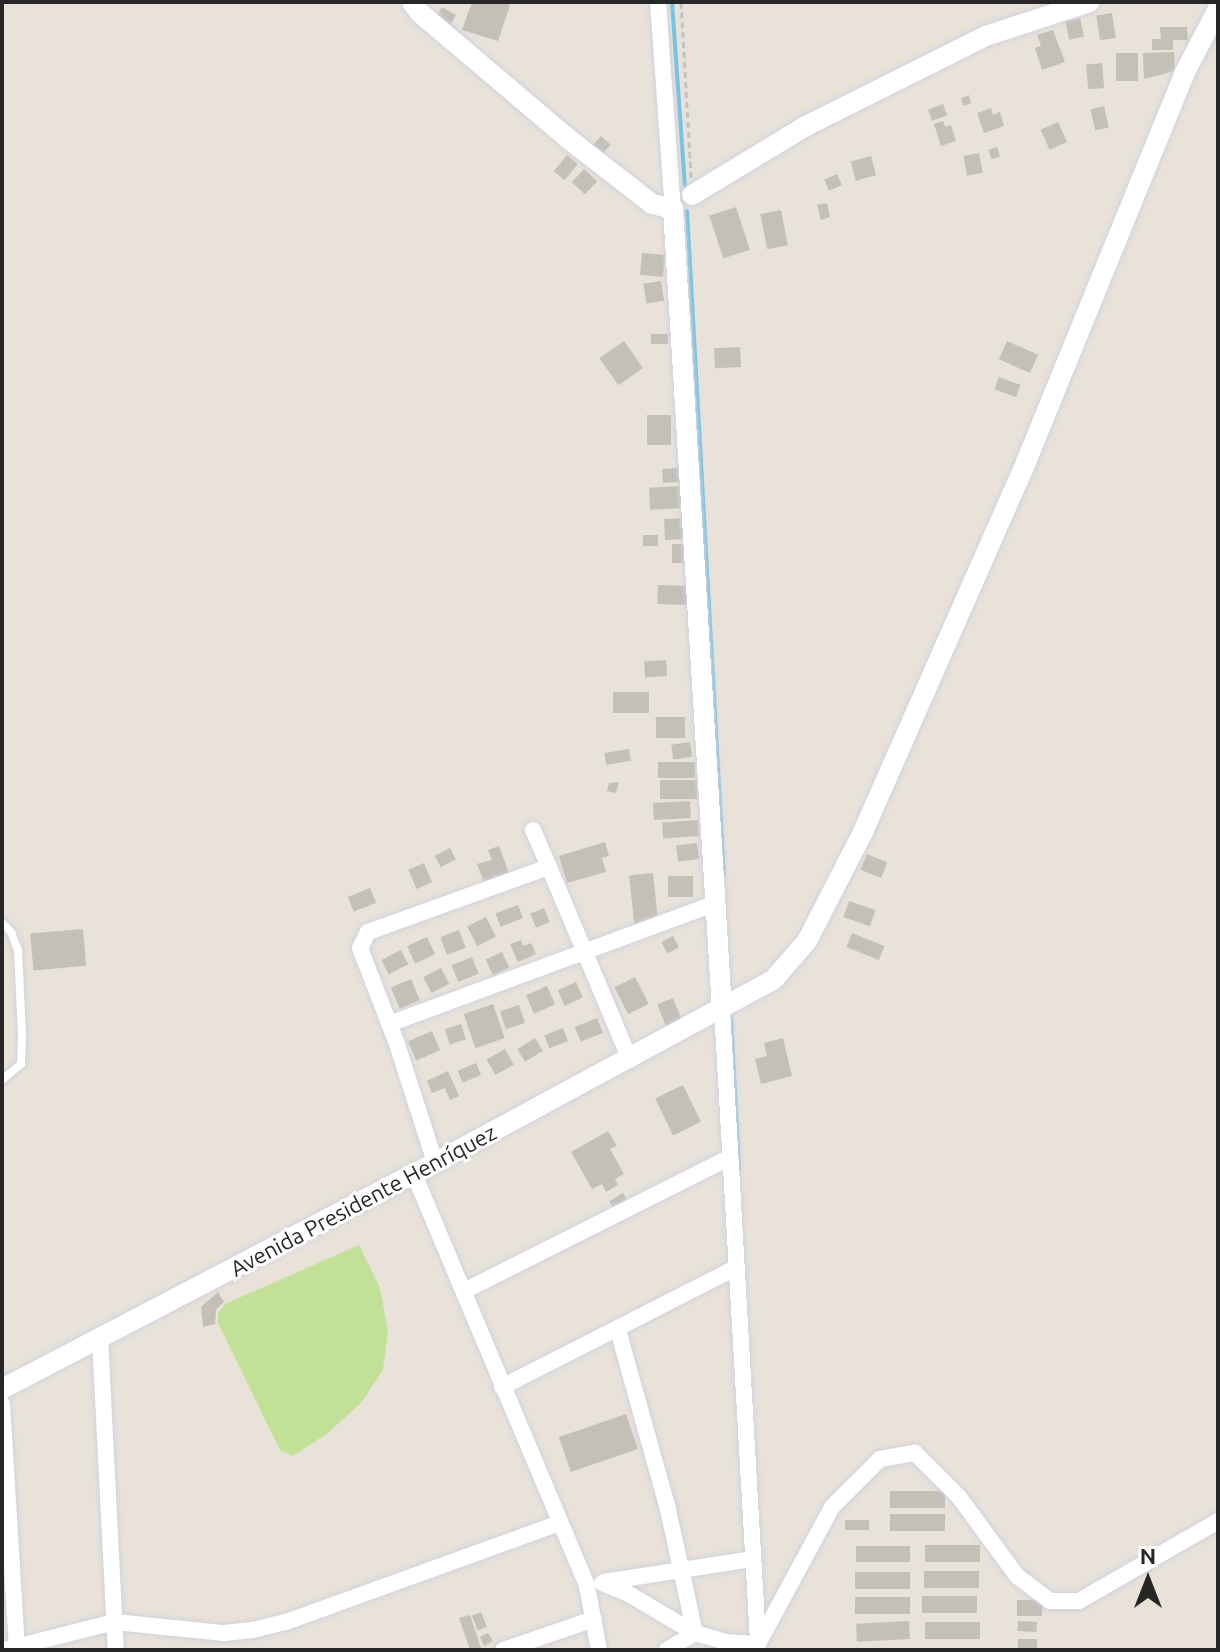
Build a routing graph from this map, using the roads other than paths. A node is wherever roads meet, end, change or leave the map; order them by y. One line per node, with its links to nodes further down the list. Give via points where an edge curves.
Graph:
1 (412, 2): 6 (street, via 566,137 652,204)
2 (658, 2): 6 (street)
3 (1090, 2): 5 (street, via 986,36 806,126)
4 (1218, 9): 12 (street, Avenida Presidente Henríquez, via 1184,74 1026,462 863,832 807,941 774,979)
5 (692, 195): 6 (street)
6 (673, 209): 9 (street)
7 (533, 830): 8 (street)
8 (549, 867): 11 (street); 13 (street, via 368,932 360,948)
9 (714, 904): 11 (street); 12 (street)
10 (2, 923): 15 (lane, via 18,950 22,1035 21,1064)
11 (583, 952): 13 (street); 14 (street)
12 (722, 1009): 14 (street, Avenida Presidente Henríquez); 16 (street)
13 (389, 1024): 17 (street)
14 (630, 1060): 17 (street, Avenida Presidente Henríquez)
15 (2, 1080)
16 (730, 1157): 19 (street); 20 (street)
17 (435, 1162): 18 (street, Avenida Presidente Henríquez)
18 (414, 1174): 20 (street); 22 (street, Avenida Presidente Henríquez)
19 (736, 1268): 21 (street); 29 (street)
20 (464, 1291): 23 (street)
21 (618, 1330): 23 (street); 30 (street)
22 (100, 1338): 24 (street, Avenida Presidente Henríquez); 33 (street)
23 (502, 1387): 28 (street)
24 (2, 1389)
25 (2, 1404): 26 (street)
26 (5, 1498): 36 (street)
27 (1218, 1521): 35 (street, via 1079,1601 1050,1601 1017,1576 959,1497 915,1453 880,1459 832,1507)
28 (560, 1523): 31 (street); 33 (street, via 253,1630 224,1633)
29 (753, 1559): 30 (street); 35 (street)
30 (681, 1569): 31 (street); 34 (street)
31 (595, 1584): 32 (street); 34 (street, via 627,1593)
32 (594, 1619): 38 (street); 39 (street)
33 (115, 1622): 36 (street); 37 (street)
34 (695, 1633): 35 (street); 40 (street)
35 (758, 1647)
36 (12, 1649)
37 (116, 1650)
38 (503, 1650)
39 (599, 1650)
40 (667, 1650)

